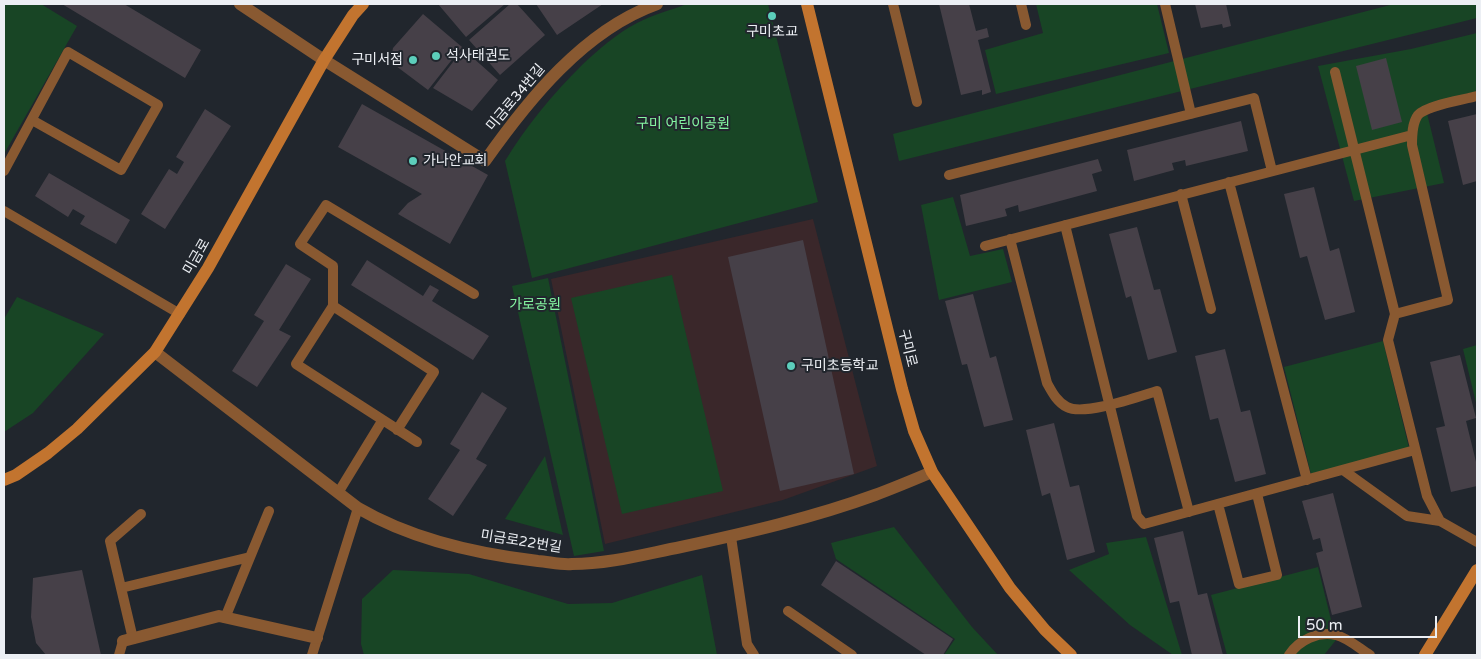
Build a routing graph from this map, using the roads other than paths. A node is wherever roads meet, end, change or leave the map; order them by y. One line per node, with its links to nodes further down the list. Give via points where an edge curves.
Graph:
1 (240, 4): 9 (street)
2 (363, 4): 9 (street, 미금로)
3 (657, 4): 9 (street, 미금로34번길, via 624,19 575,55 537,93 485,161)
4 (807, 4): 38 (street, 구미로, via 902,389 914,431)
5 (893, 4): 12 (lane)
6 (1021, 4): 8 (lane)
7 (1165, 4): 13 (lane)
8 (1026, 24)
9 (324, 60): 29 (street, 미금로)
10 (1334, 72): 16 (lane)
11 (1477, 96): 15 (lane, via 1430,108 1418,115)
12 (917, 102)
13 (1191, 114): 17 (lane, via 1254,98); 19 (lane)
14 (32, 120): 14 (lane, via 68,52 158,106 121,170); 18 (lane)
15 (1412, 135): 16 (lane); 30 (lane, via 1448,300)
16 (1354, 150): 17 (lane); 30 (lane)
17 (1272, 170): 20 (lane)
18 (4, 171)
19 (949, 175)
20 (1229, 182): 21 (lane); 40 (lane)
21 (1181, 194): 23 (lane); 28 (lane)
22 (4, 211): 29 (lane)
23 (1066, 225): 24 (lane); 32 (lane)
24 (1010, 239): 25 (lane); 32 (lane, via 1047,383 1054,396 1067,407 1081,410)
25 (985, 246)
26 (474, 294): 27 (lane, via 326,205 300,244 334,266)
27 (333, 306): 33 (lane, via 296,364); 34 (lane, via 434,372)
28 (1211, 309)
29 (180, 314): 31 (street, 미금로)
30 (1396, 314): 36 (lane, via 1388,340)
31 (155, 352): 39 (street, 미금로, via 78,430 16,475); 41 (street, 미금로22번길)
32 (1110, 404): 46 (lane, via 1137,516 1144,524); 46 (lane, via 1157,391)
33 (382, 421): 34 (lane); 41 (lane)
34 (397, 430): 35 (lane)
35 (417, 442)
36 (1415, 450): 37 (lane); 48 (lane, via 1427,496)
37 (1343, 470): 40 (lane); 48 (lane, via 1407,516)
38 (932, 472): 49 (street, 미금로22번길, via 875,495); 62 (street, 구미로, via 1010,588)
39 (4, 480)
40 (1306, 480): 42 (lane)
41 (338, 493): 44 (street, 미금로22번길)
42 (1257, 494): 43 (lane); 43 (lane, via 1277,575 1239,584)
43 (1218, 504): 46 (lane)
44 (358, 508): 49 (street, 미금로22번길, via 382,522 445,543 512,558 572,564 619,560); 56 (lane)
45 (269, 511): 51 (lane)
46 (1188, 512)
47 (141, 514): 53 (lane, via 110,541)
48 (1440, 522): 50 (lane)
49 (731, 537): 60 (lane, via 747,644)
50 (1477, 542)
51 (250, 557): 53 (lane); 55 (lane)
52 (1477, 570): 65 (street)
53 (121, 588): 57 (lane)
54 (788, 611): 61 (lane)
55 (225, 618): 56 (street); 57 (street, via 219,616)
56 (317, 638): 59 (lane)
57 (128, 640): 58 (lane)
58 (119, 655)
59 (312, 655)
60 (754, 655)
61 (852, 655)
62 (1071, 655)
63 (1289, 655): 64 (lane, via 1302,641 1324,634 1344,638)
64 (1370, 655)
65 (1425, 655)

